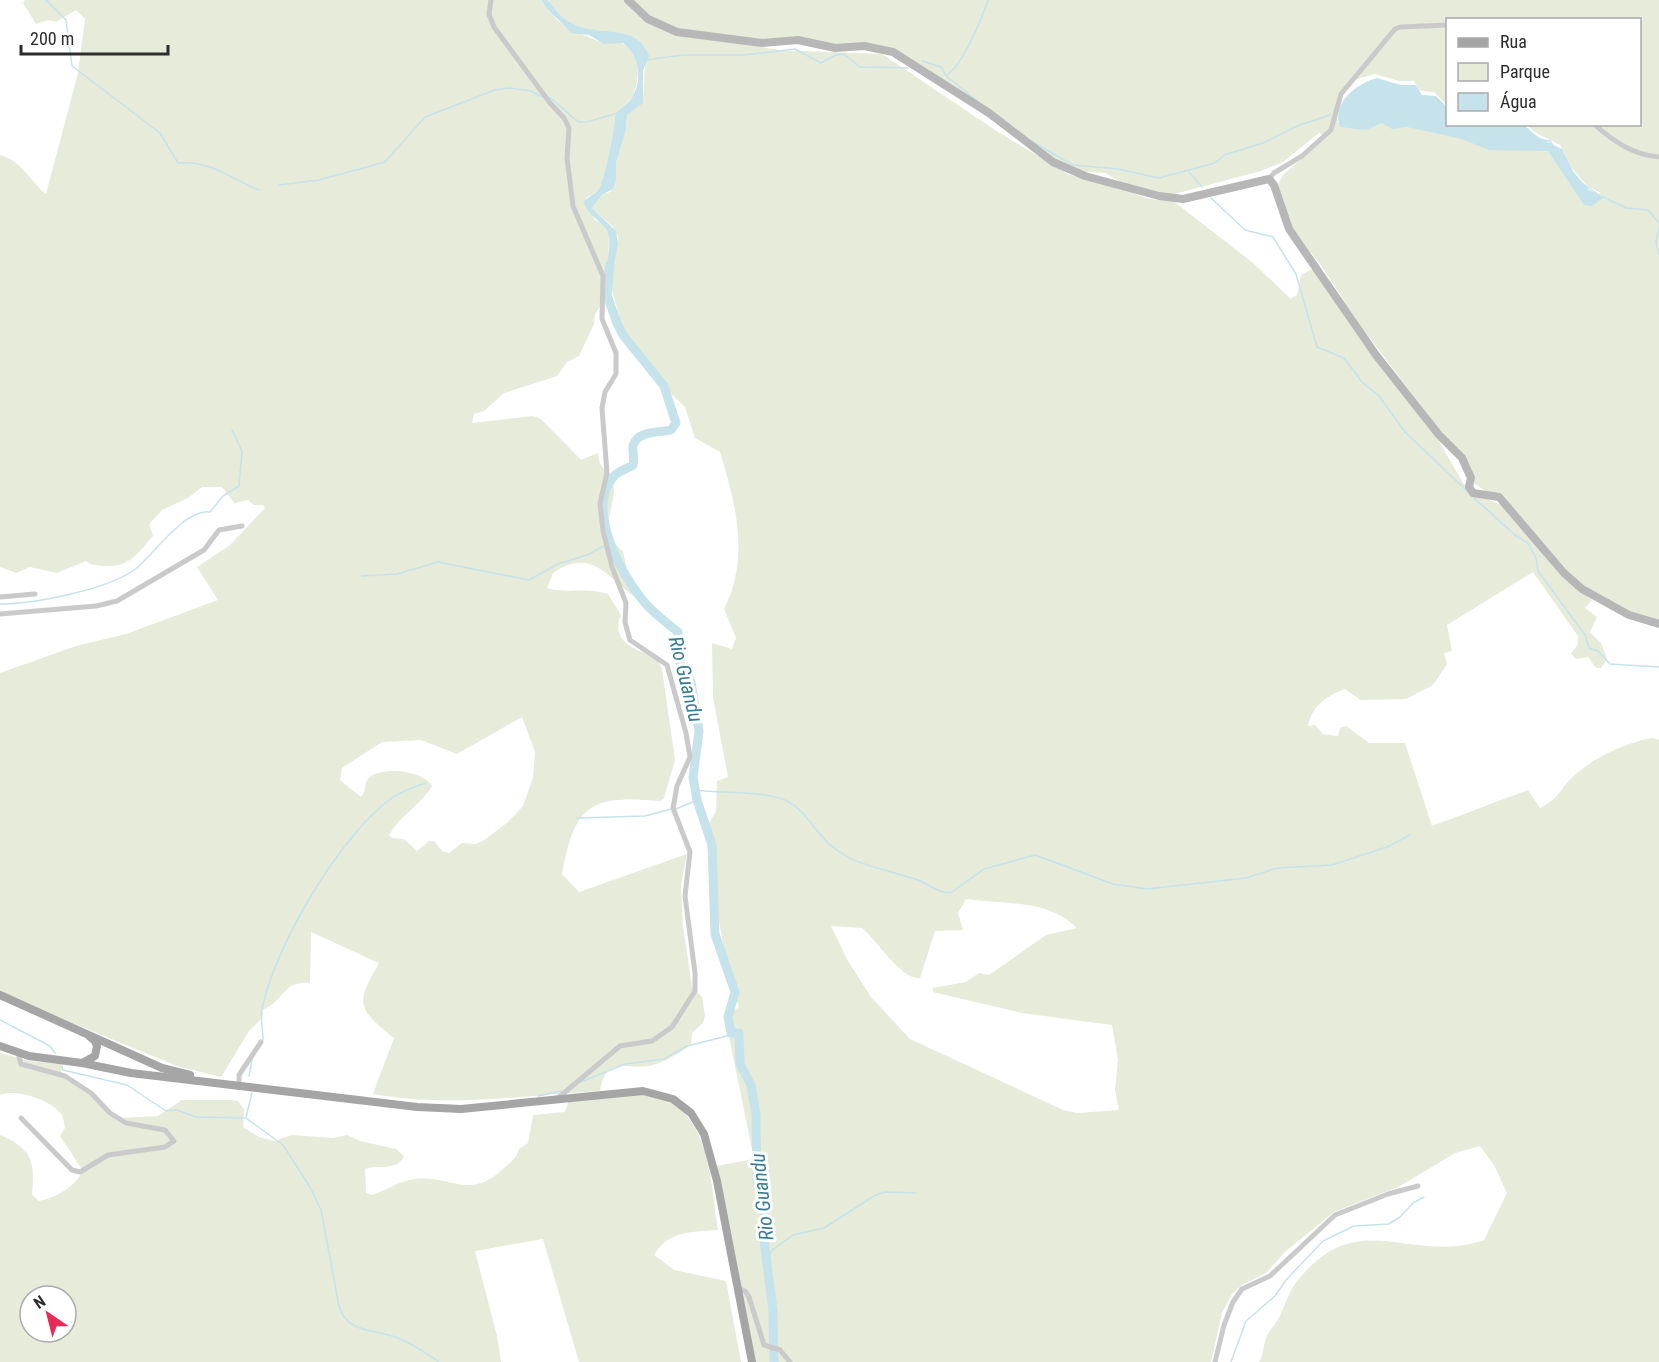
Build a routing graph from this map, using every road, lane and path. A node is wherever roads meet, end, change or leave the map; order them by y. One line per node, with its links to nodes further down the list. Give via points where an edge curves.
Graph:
1 (491, 0): 20 (street, via 492,24 569,128 567,152 573,206 603,276 601,312 615,347 617,368 603,400 607,473 600,515 612,567 626,603 628,635 634,644 667,665 690,757 677,786 674,809 690,852 685,896 695,991 682,1014 665,1032 647,1042 620,1046)
2 (628, 0): 6 (street, via 648,19 677,32 762,43 798,40 836,48 864,46 893,52 989,113 1053,162 1085,176 1183,199)
3 (1446, 25): 6 (street, via 1395,29 1341,94 1331,130)
4 (1596, 126): 5 (street, via 1638,153)
5 (1659, 157)
6 (1269, 179): 11 (street, via 1289,229 1376,355 1462,458 1473,493 1499,497 1582,589 1629,615)
7 (242, 526): 10 (street, via 219,530 208,547 108,604)
8 (36, 594): 9 (street)
9 (0, 597)
10 (0, 614)
11 (1659, 624)
12 (0, 995): 13 (main road)
13 (77, 1028): 17 (main road, via 97,1046 95,1056); 18 (main road, via 162,1068)
14 (261, 1042): 19 (street, via 239,1075)
15 (3, 1048): 16 (main road)
16 (18, 1053): 17 (main road); 21 (street, via 21,1064 65,1076 126,1123 165,1130 174,1141 165,1146 108,1155 80,1172 72,1170)
17 (82, 1063): 18 (main road, via 131,1073)
18 (219, 1082): 19 (main road)
19 (239, 1084): 20 (main road, via 450,1109)
20 (558, 1098): 23 (main road, via 643,1090 674,1099 691,1113 704,1134 717,1181)
21 (21, 1118)
22 (1418, 1186): 26 (street, via 1335,1215 1269,1276 1242,1289 1224,1324)
23 (737, 1288): 24 (main road); 25 (street, via 748,1297 762,1341 784,1353)
24 (752, 1362)
25 (790, 1362)
26 (1215, 1362)

